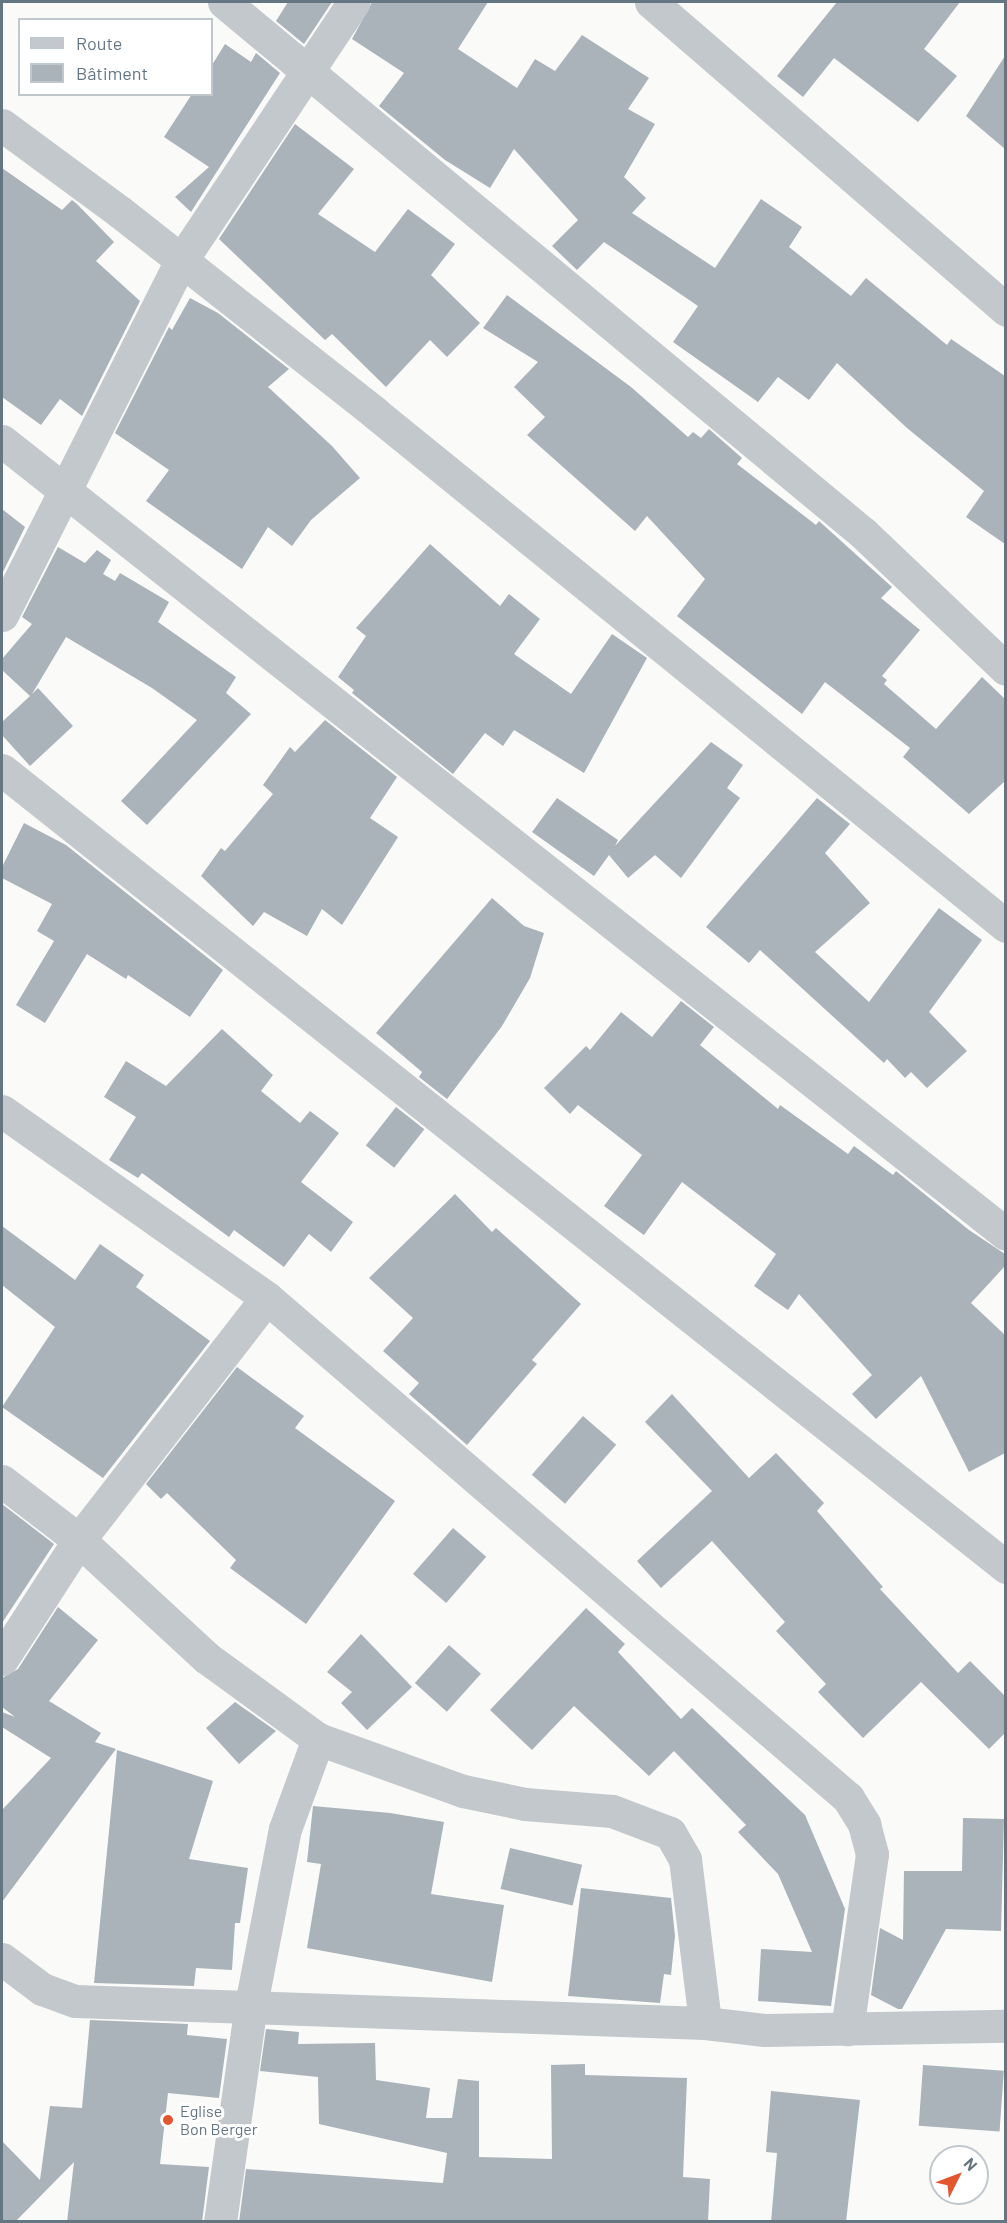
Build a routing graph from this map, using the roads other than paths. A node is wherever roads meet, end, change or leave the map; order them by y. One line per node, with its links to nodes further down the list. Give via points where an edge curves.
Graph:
1 (224, 2): 4 (street)
2 (354, 2): 4 (street)
3 (651, 2): 7 (street)
4 (309, 70): 6 (street); 11 (street, via 863,533)
5 (2, 125): 6 (street)
6 (181, 261): 9 (street); 13 (street, via 375,413)
7 (1005, 310)
8 (2, 441): 9 (street)
9 (67, 491): 10 (street); 15 (street, via 381,744)
10 (2, 615)
11 (1005, 669)
12 (2, 770): 19 (street)
13 (1005, 926)
14 (2, 1111): 16 (street)
15 (1005, 1234)
16 (267, 1298): 18 (street); 26 (street, via 848,1798 864,1824 872,1854)
17 (2, 1481): 18 (street)
18 (79, 1540): 20 (street); 21 (street, via 207,1658)
19 (1005, 1567)
20 (2, 1659)
21 (318, 1739): 23 (street, via 285,1829); 24 (street, via 463,1791 525,1804 612,1811 670,1833 685,1859)
22 (2, 1959): 23 (street, via 42,1989 75,2001)
23 (250, 2010): 24 (street); 27 (street)
24 (705, 2023): 26 (street, via 765,2030)
25 (1005, 2026): 26 (street)
26 (847, 2029)
27 (220, 2222)

